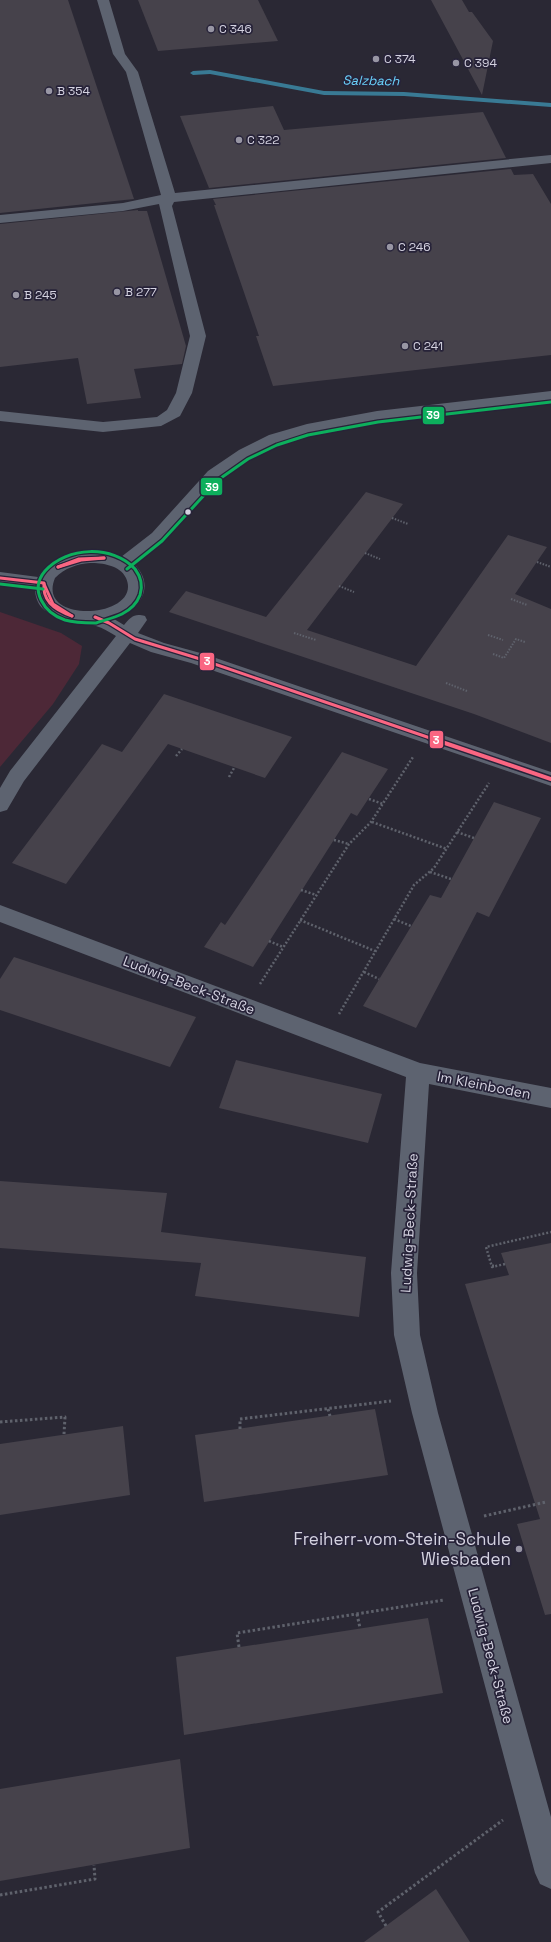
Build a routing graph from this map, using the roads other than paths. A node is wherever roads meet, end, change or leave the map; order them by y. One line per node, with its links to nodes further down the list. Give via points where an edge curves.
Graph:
1 (103, 0): 3 (street, via 120,54 132,72)
2 (551, 159): 3 (street)
3 (169, 198): 4 (street, via 123,207); 6 (street, via 165,206 198,336 184,393 174,413 161,421 103,427)
4 (0, 219)
5 (551, 396): 7 (street, via 363,418 307,429 275,439 245,454 214,475 158,537)
6 (0, 416)
7 (123, 564): 9 (street, via 104,558 76,560 53,570); 10 (street, via 136,581 137,588)
8 (0, 578): 9 (street)
9 (44, 583): 11 (street, via 46,599 60,612 82,618)
10 (131, 601): 11 (street, via 121,609); 12 (street)
11 (95, 617): 12 (street, via 109,623)
12 (133, 627): 13 (street, via 153,645); 14 (street, via 17,776)
13 (551, 779)
14 (0, 806)
15 (0, 913): 16 (street, Ludwig-Beck-Straße)
16 (418, 1072): 17 (street, Im Kleinboden); 18 (street, Ludwig-Beck-Straße, via 404,1273 407,1335 454,1523)
17 (551, 1098)
18 (551, 1873)

